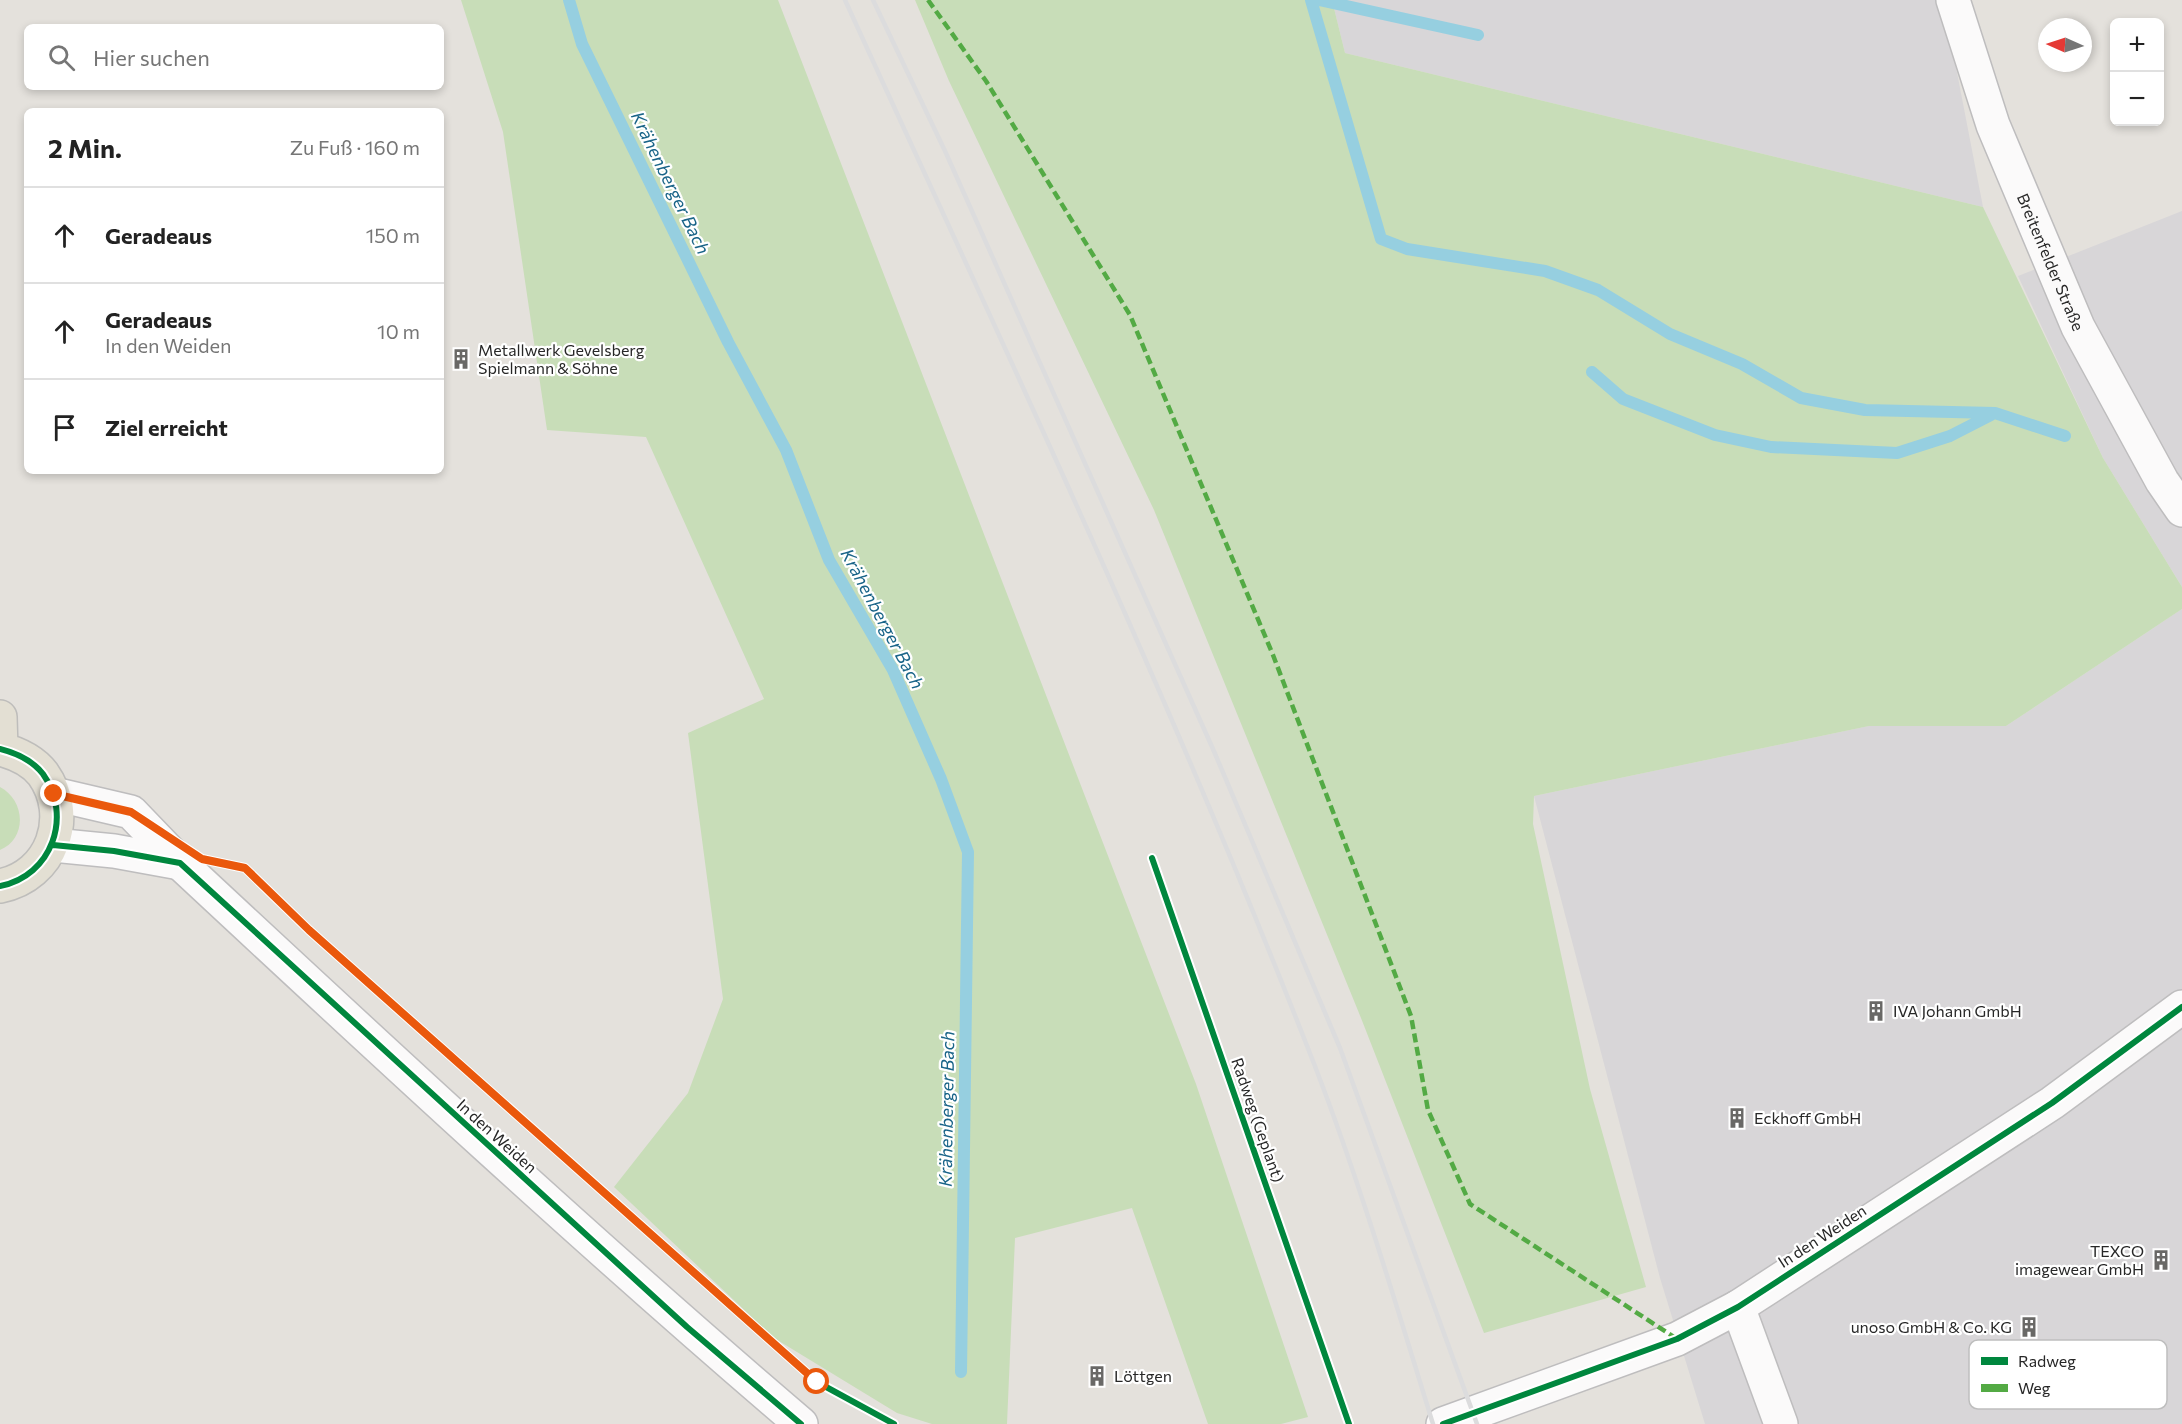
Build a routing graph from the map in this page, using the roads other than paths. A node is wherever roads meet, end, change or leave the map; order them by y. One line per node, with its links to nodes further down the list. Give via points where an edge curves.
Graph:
1 (1953, 0): 2 (street, Breitenfelder Straße, via 1993,125 2078,327 2162,481)
2 (2182, 510)
3 (0, 717): 4 (main road)
4 (0, 749): 5 (main road, via 23,757 42,773)
5 (54, 794): 6 (main road, via 58,820); 7 (street, In den Weiden, via 131,812)
6 (52, 845): 7 (street); 8 (main road, via 40,864)
7 (180, 863): 11 (street, In den Weiden, via 687,1327)
8 (1, 895)
9 (2182, 1006): 10 (street, In den Weiden, via 2052,1103)
10 (1738, 1307): 12 (street, In den Weiden, via 1677,1339); 13 (street)
11 (801, 1424)
12 (1443, 1424)
13 (1781, 1424)

